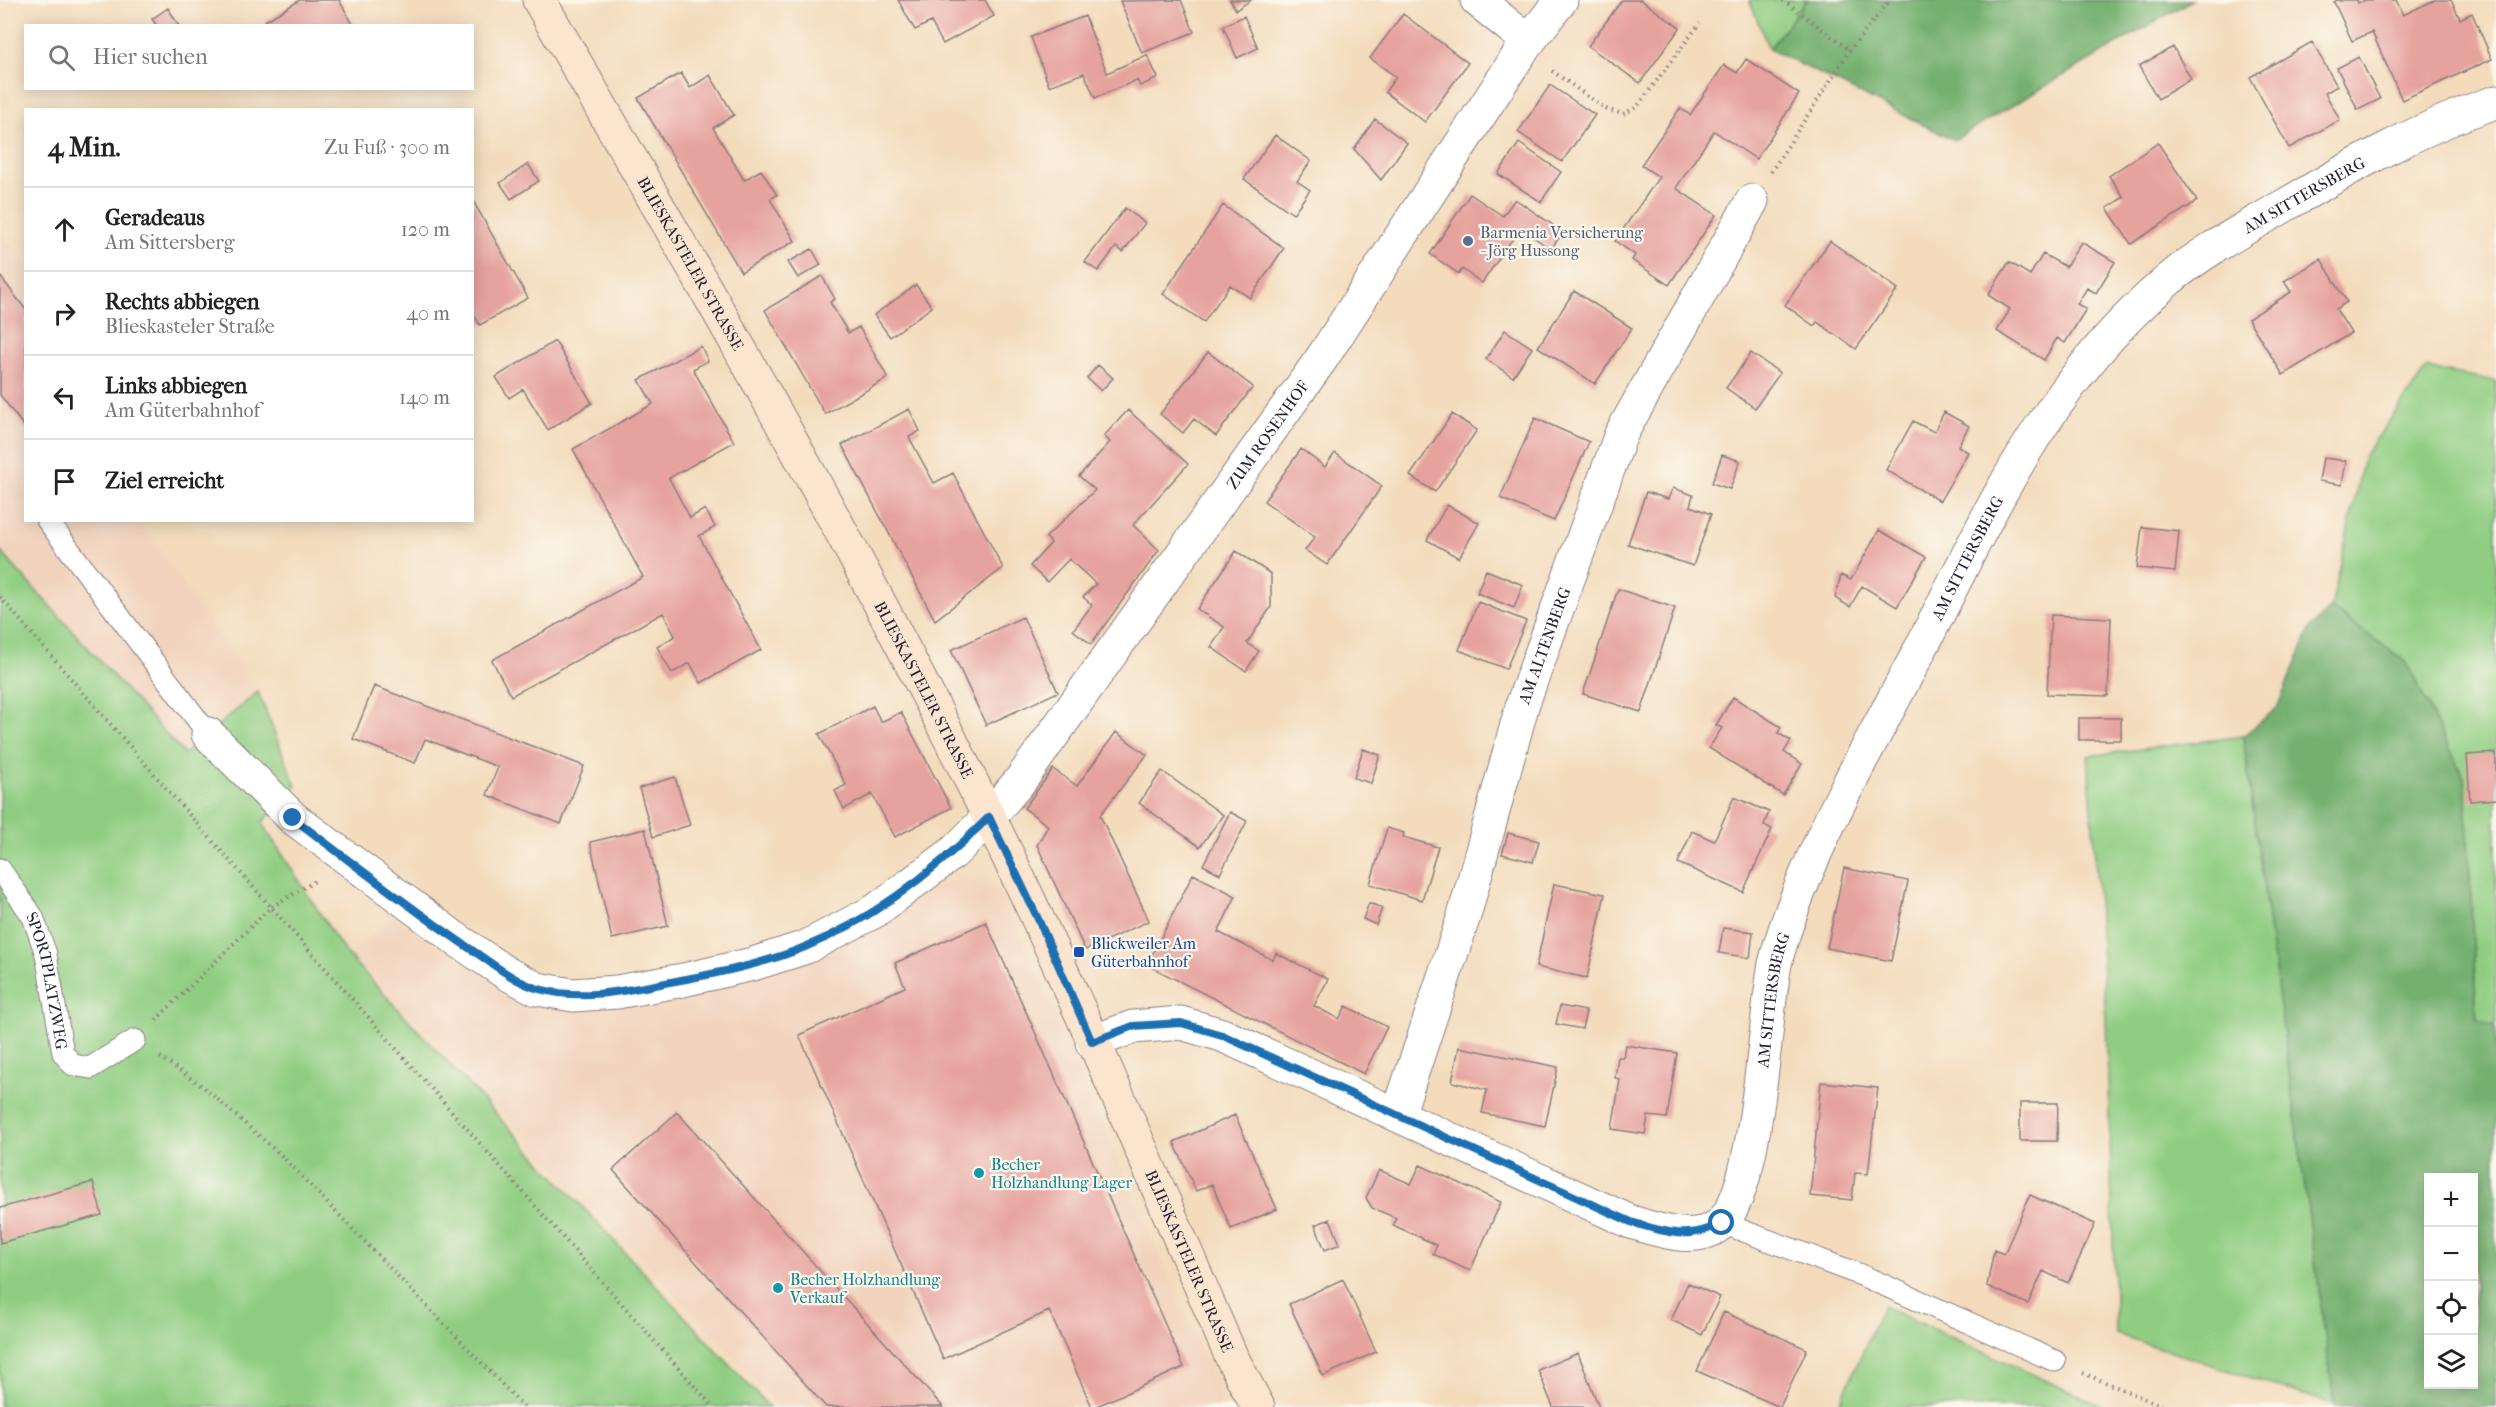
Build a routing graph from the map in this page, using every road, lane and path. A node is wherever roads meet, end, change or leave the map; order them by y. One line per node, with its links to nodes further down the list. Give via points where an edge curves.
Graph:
1 (538, 0): 14 (street, BLIESKASTELER STRASSE, via 789,435)
2 (1477, 0): 7 (street)
3 (1561, 0): 7 (street, ZUM ROSENHOF)
4 (1783, 0): 8 (path)
5 (1890, 0): 8 (path)
6 (1700, 23): 7 (path, via 1636,107 1623,114 1606,109)
7 (1525, 45): 14 (street, ZUM ROSENHOF, via 1322,358 1020,781)
8 (1850, 50): 10 (path)
9 (2496, 102): 21 (street, AM SITTERSBERG, via 2371,155 2230,237 2166,281 2115,333 2058,401 2002,491 1820,842 1785,926 1774,968 1750,1155 1737,1197)
10 (1752, 201): 20 (street, AM ALTENBERG, via 1621,434 1523,703 1464,916)
11 (49, 522): 13 (lane)
12 (0, 597): 17 (path)
13 (208, 734): 15 (street, ZUM ROSENHOF, via 293,818)
14 (989, 817): 15 (street, ZUM ROSENHOF, via 953,853 875,911 806,947 753,964 617,992 573,995 537,989 489,962); 19 (street, BLIESKASTELER STRASSE)
15 (350, 861): 17 (path)
16 (0, 869): 18 (lane, SPORTPLATZWEG, via 33,917 46,954 63,1053 73,1065 90,1068)
17 (271, 907): 18 (path); 24 (path)
18 (135, 1040): 23 (path, via 202,1086 282,1156)
19 (1092, 1042): 20 (street, via 1133,1026 1181,1023 1222,1035); 25 (street, BLIESKASTELER STRASSE, via 1232,1358)
20 (1398, 1115): 21 (street, via 1631,1222 1668,1233 1704,1233)
21 (1722, 1223): 22 (lane, via 1861,1275)
22 (2055, 1361): 26 (path)
23 (524, 1407)
24 (713, 1407)
25 (1258, 1407)
26 (2165, 1407)

